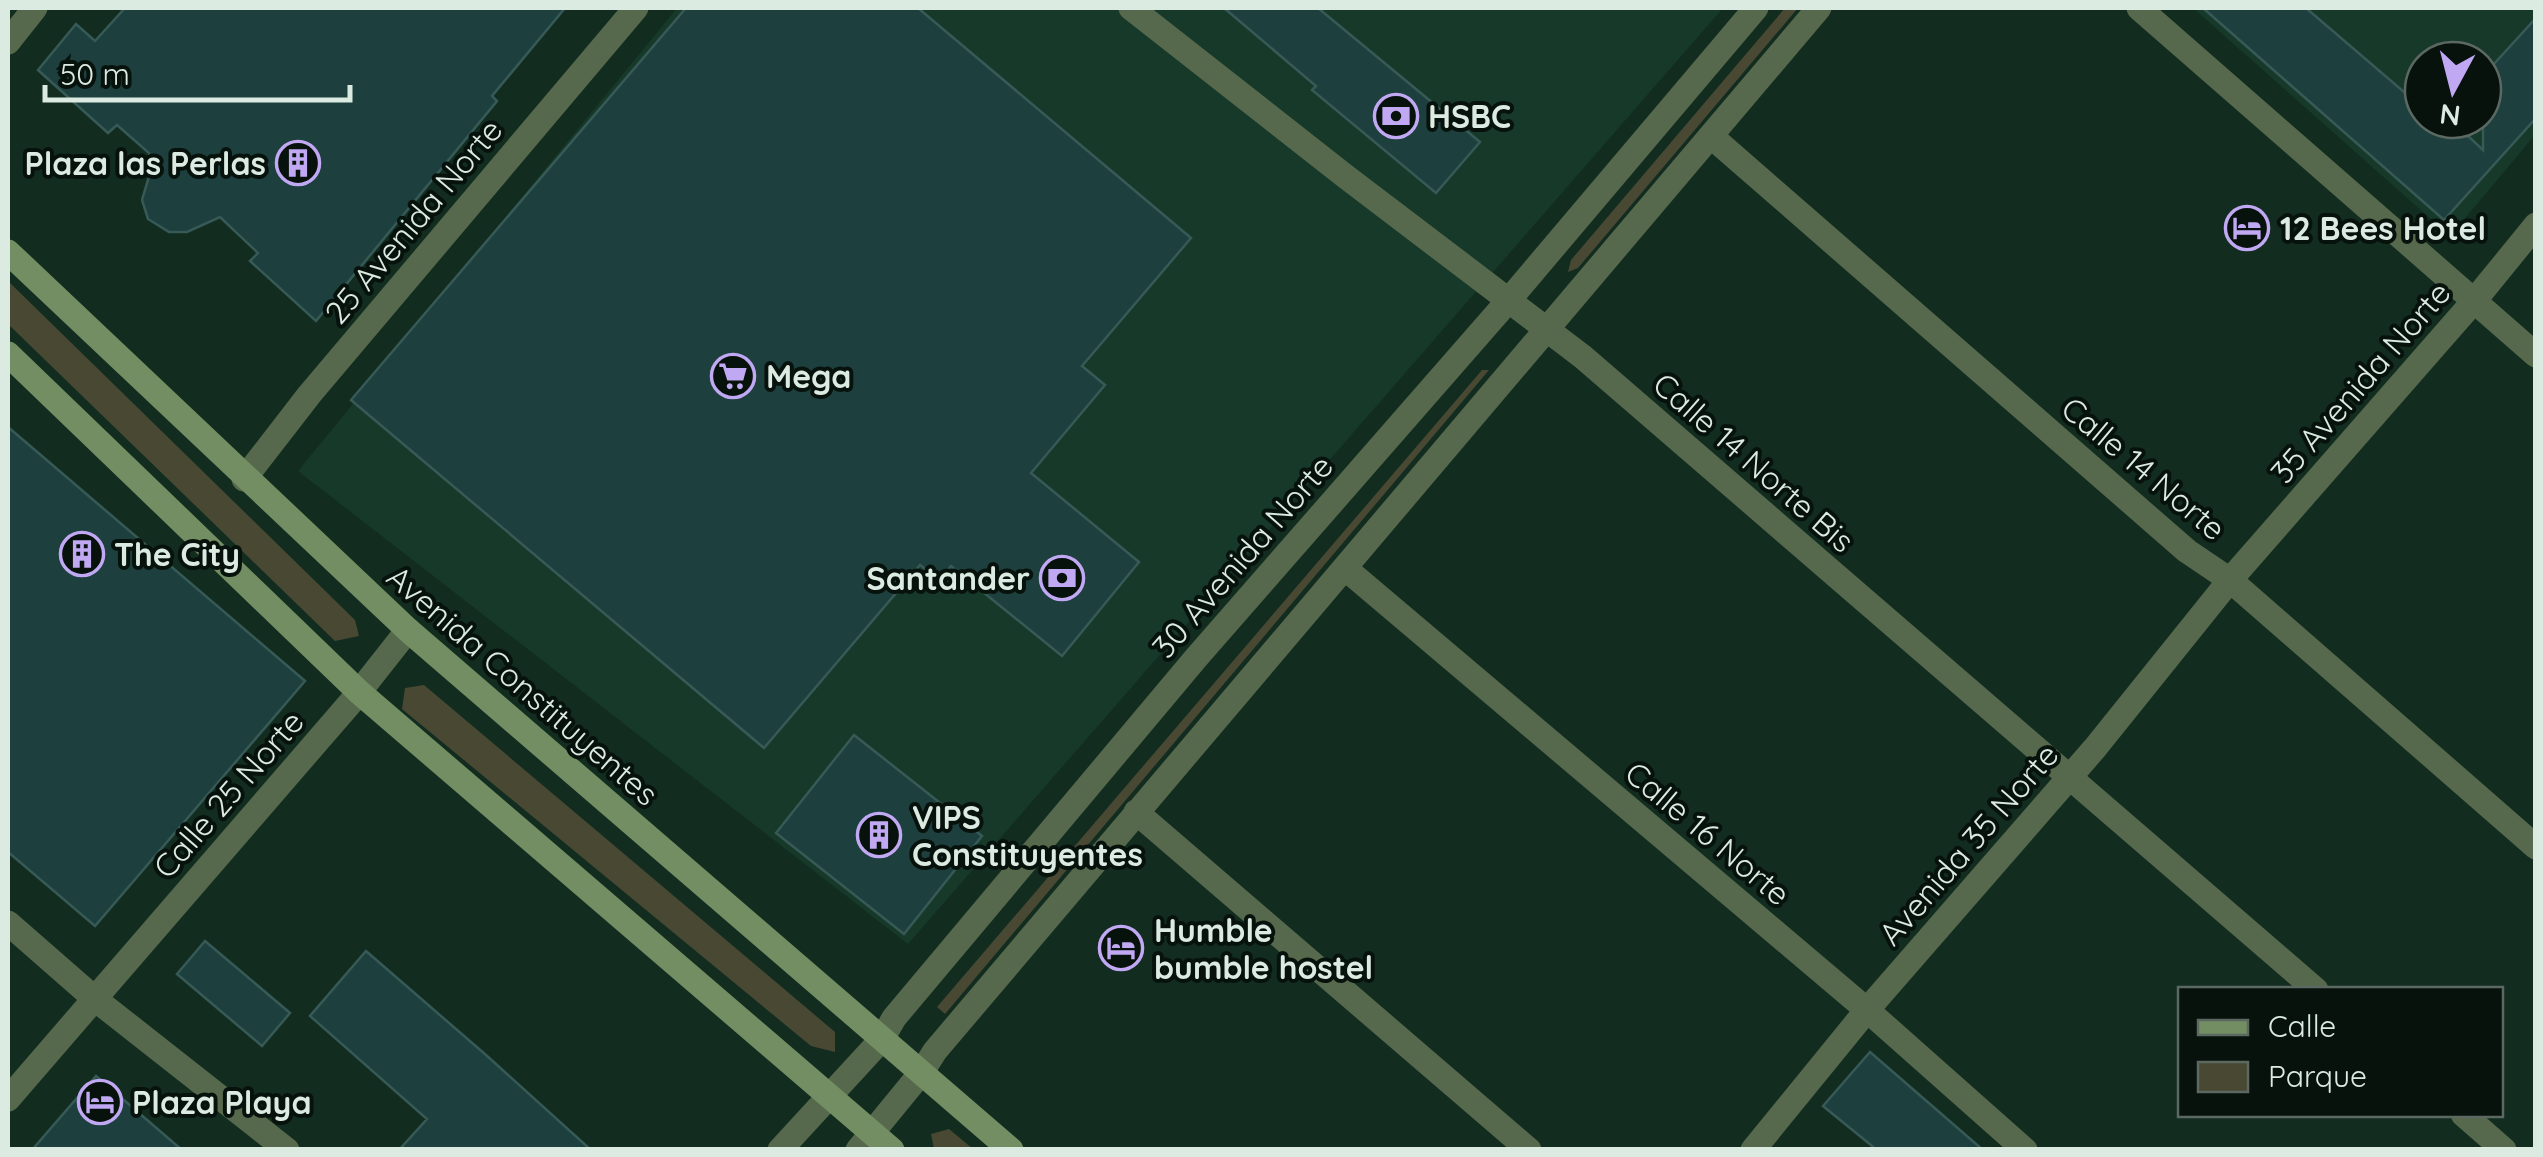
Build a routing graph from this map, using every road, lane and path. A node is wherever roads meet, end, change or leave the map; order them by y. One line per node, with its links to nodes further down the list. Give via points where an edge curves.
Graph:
1 (35, 8): 7 (street)
2 (636, 8): 16 (street, 25 Avenida Norte)
3 (1131, 8): 11 (street, Calle 14 Norte Bis)
4 (1756, 8): 11 (street, 30 Avenida Norte)
5 (1819, 8): 8 (street)
6 (2139, 8): 12 (street)
7 (8, 42)
8 (1712, 137): 13 (street); 18 (street, Calle 14 Norte, via 2172,538)
9 (2536, 225): 12 (street, 35 Avenida Norte)
10 (8, 252): 16 (main road, Avenida Constituyentes)
11 (1508, 301): 13 (street, Calle 14 Norte Bis); 28 (street, 30 Avenida Norte, via 1196,658)
12 (2474, 301): 15 (street); 18 (street, 35 Avenida Norte)
13 (1548, 328): 17 (street); 21 (street, Calle 14 Norte Bis)
14 (8, 354): 20 (main road)
15 (2536, 354)
16 (244, 478): 19 (main road, Avenida Constituyentes)
17 (1346, 569): 22 (street); 27 (street, Calle 16 Norte)
18 (2230, 580): 21 (street, Avenida 35 Norte); 23 (street, Calle 14 Norte)
19 (408, 630): 20 (street, Calle 25 Norte); 28 (main road, Avenida Constituyentes)
20 (359, 692): 26 (street, Calle 25 Norte); 30 (main road)
21 (2067, 777): 25 (street, Calle 14 Norte Bis); 27 (street, Avenida 35 Norte)
22 (1136, 812): 29 (street); 38 (street)
23 (2536, 847)
24 (8, 924): 26 (street)
25 (2312, 987)
26 (95, 999): 31 (street); 34 (street)
27 (1867, 1010): 39 (street, Avenida 35 Norte); 40 (street, Calle 16 Norte)
28 (882, 1039): 29 (main road, Avenida Constituyentes); 30 (street, 30 Avenida Norte)
29 (921, 1073): 33 (street); 37 (main road, Avenida Constituyentes)
30 (831, 1095): 33 (main road); 35 (street, 30 Avenida Norte)
31 (8, 1099)
32 (2466, 1117): 41 (street)
33 (865, 1140): 36 (main road)
34 (287, 1150)
35 (780, 1150)
36 (892, 1150)
37 (1011, 1150)
38 (1529, 1150)
39 (1753, 1150)
40 (2025, 1150)
41 (2504, 1150)

